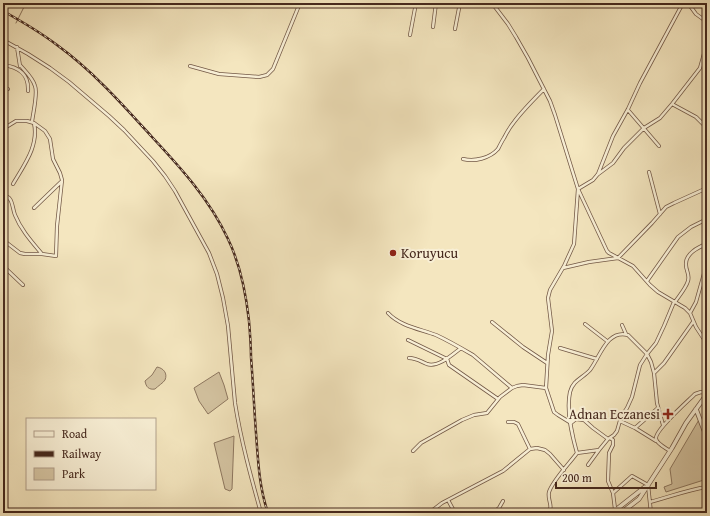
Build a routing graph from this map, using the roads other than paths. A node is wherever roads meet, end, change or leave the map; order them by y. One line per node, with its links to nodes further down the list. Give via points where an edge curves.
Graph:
1 (300, 3): 18 (street, via 273,69 267,75 259,77 219,74)
2 (407, 3): 8 (street)
3 (436, 3): 10 (street)
4 (460, 3): 11 (street)
5 (492, 3): 22 (street, via 516,37)
6 (683, 3): 25 (street)
7 (688, 3): 9 (street, via 696,14)
8 (416, 4): 12 (street)
9 (707, 22)
10 (433, 27)
11 (454, 29)
12 (410, 35)
13 (3, 40): 15 (street)
14 (707, 44): 24 (street, via 700,68)
15 (17, 47): 17 (street); 98 (street, via 60,75 124,130 165,176 197,231 212,261 223,298 237,416 245,456)
16 (3, 65): 19 (street)
17 (20, 65): 19 (street); 26 (street, via 36,87)
18 (190, 66)
19 (20, 70): 23 (street, via 27,81)
20 (3, 87): 21 (street)
21 (8, 89)
22 (544, 89): 31 (street, via 508,130 495,152 478,159); 37 (street, via 555,115)
23 (28, 91)
24 (672, 104): 27 (street, via 660,118); 28 (street, via 696,117)
25 (628, 110): 27 (street); 33 (street, via 613,136)
26 (33, 122): 29 (street, via 18,121); 34 (street, via 49,137 53,159); 35 (street, via 36,135 33,147)
27 (644, 128): 30 (street); 33 (street, via 613,163)
28 (707, 128)
29 (3, 129)
30 (659, 146)
31 (464, 159)
32 (648, 172): 40 (street)
33 (596, 176): 37 (street)
34 (62, 182): 39 (street); 44 (street, via 56,256)
35 (13, 184)
36 (707, 188): 40 (street, via 671,204)
37 (578, 189): 45 (street, via 607,251); 48 (street, via 574,244)
38 (3, 196): 44 (street, via 10,198 15,215 25,233)
39 (34, 208)
40 (660, 214): 45 (street)
41 (707, 219): 49 (street, via 678,237)
42 (3, 243): 44 (street, via 7,243 20,253)
43 (707, 244): 51 (street, via 700,246 687,259 687,285)
44 (42, 254)
45 (618, 258): 48 (street); 49 (street, via 633,266)
46 (707, 263): 53 (street, via 696,302)
47 (3, 266): 50 (street)
48 (563, 269): 68 (street, via 549,295 552,330)
49 (647, 281): 51 (street)
50 (23, 285)
51 (674, 302): 53 (street); 64 (street, via 656,343)
52 (388, 313): 62 (street, via 401,323 438,336)
53 (690, 313): 55 (street)
54 (492, 322): 68 (street)
55 (693, 322): 61 (street); 69 (street)
56 (585, 324): 60 (street)
57 (622, 325): 58 (street)
58 (626, 334): 60 (street, via 617,335); 64 (street)
59 (408, 340): 66 (street)
60 (607, 342): 67 (street)
61 (707, 344)
62 (461, 348): 66 (street); 70 (street)
63 (560, 348): 67 (street)
64 (647, 354): 69 (street); 76 (street, via 640,365 632,398)
65 (408, 358): 66 (street, via 432,365)
66 (447, 359): 73 (street, via 449,365)
67 (597, 359): 78 (street, via 572,388 568,406)
68 (547, 363): 71 (street)
69 (654, 373): 74 (street)
70 (512, 388): 71 (street, via 523,385); 73 (street)
71 (546, 388): 78 (street, via 554,412)
72 (707, 394): 75 (street); 79 (street, via 696,393)
73 (498, 399): 86 (street, via 487,413 462,420 421,443)
74 (658, 408): 79 (street); 80 (street)
75 (696, 409): 82 (street); 87 (street)
76 (620, 421): 80 (street); 81 (street, via 617,431)
77 (508, 422): 84 (street, via 518,424)
78 (570, 423): 81 (street, via 578,419 584,420); 88 (street)
79 (663, 425): 83 (street, via 656,436)
80 (635, 428): 83 (street)
81 (609, 438): 85 (street); 93 (street, via 614,442 609,453 608,481)
82 (707, 438)
83 (657, 441): 87 (street)
84 (530, 449): 90 (street, via 545,450); 94 (street, via 503,471)
85 (598, 450): 88 (street); 89 (street)
86 (414, 451)
87 (670, 451): 91 (street)
88 (577, 454): 90 (street)
89 (588, 465)
90 (564, 470): 102 (street, via 549,492 551,508)
91 (648, 485): 93 (street, via 632,476); 96 (street); 97 (street); 103 (street, via 639,499)
92 (707, 487): 96 (street)
93 (613, 493): 97 (street)
94 (448, 500): 99 (street); 100 (street)
95 (503, 502): 101 (street)
96 (650, 502): 104 (street)
97 (615, 511): 103 (street, via 620,510)
98 (262, 513)
99 (429, 513)
100 (455, 513)
101 (493, 513)
102 (548, 513)
103 (621, 513)
104 (651, 513)

